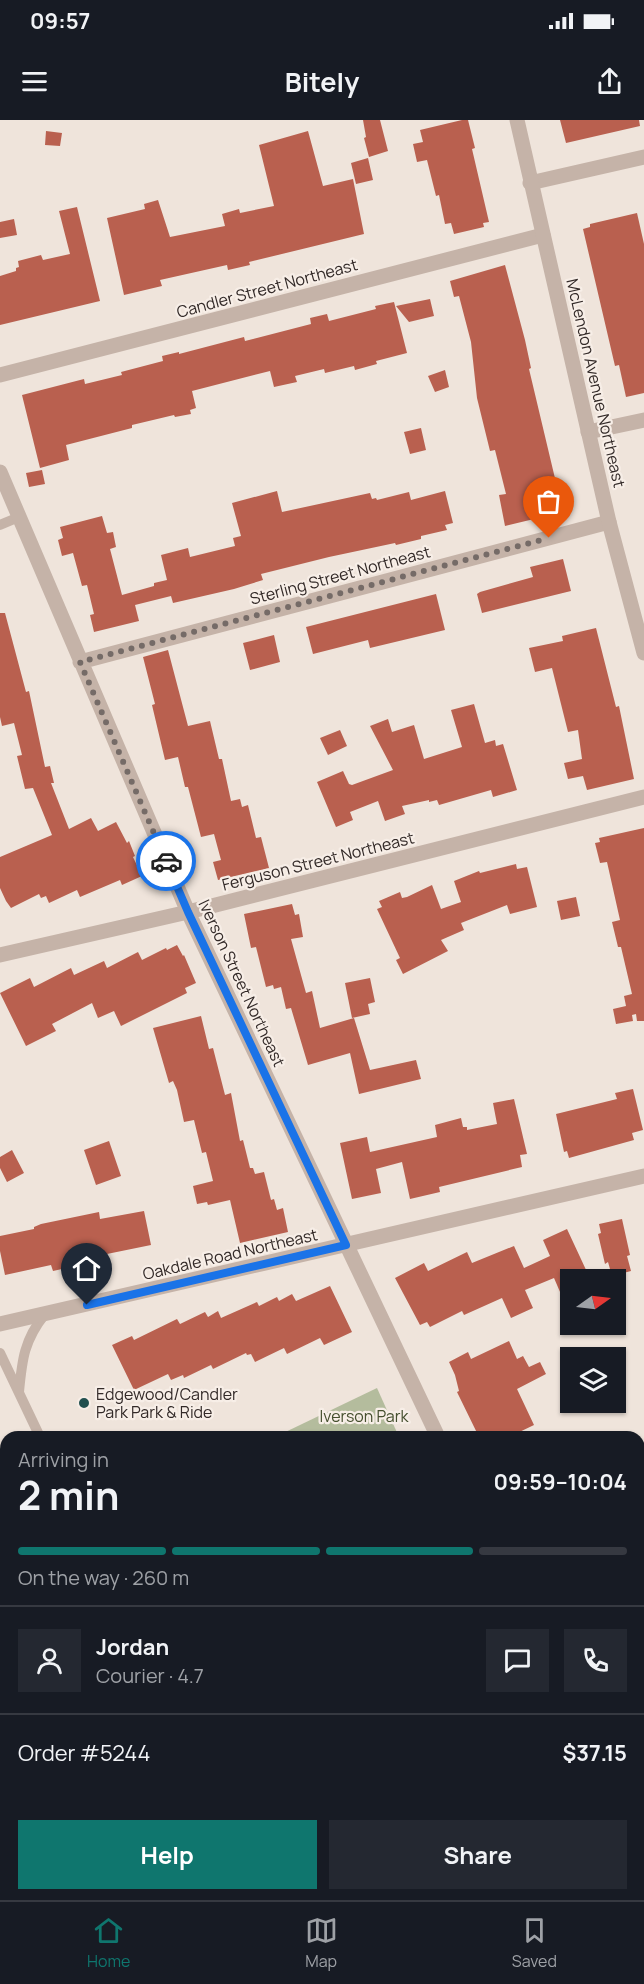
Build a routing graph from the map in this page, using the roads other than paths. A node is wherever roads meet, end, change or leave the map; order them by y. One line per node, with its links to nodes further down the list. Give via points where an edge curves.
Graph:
1 (517, 120): 3 (street, McLendon Avenue Northeast)
2 (644, 158): 3 (street)
3 (530, 183): 4 (street, McLendon Avenue Northeast)
4 (543, 235): 5 (street, Candler Street Northeast); 7 (street, McLendon Avenue Northeast)
5 (0, 375)
6 (644, 420): 7 (street)
7 (588, 432): 10 (street, McLendon Avenue Northeast)
8 (0, 472): 9 (street, Iverson Street Northeast)
9 (19, 517): 11 (lane); 14 (street, Iverson Street Northeast)
10 (609, 522): 12 (street, McLendon Avenue Northeast); 14 (street, Sterling Street Northeast)
11 (0, 525)
12 (642, 637): 13 (street, McLendon Avenue Northeast)
13 (644, 653)
14 (80, 662): 16 (street, Iverson Street Northeast)
15 (644, 797): 16 (street, Ferguson Street Northeast)
16 (188, 912): 17 (street, Ferguson Street Northeast); 19 (street, Iverson Street Northeast)
17 (0, 955)
18 (644, 1176): 19 (street, Oakdale Road Northeast)
19 (346, 1245): 20 (street, Oakdale Road Northeast); 25 (street, Iverson Street Northeast)
20 (45, 1314): 21 (street, Oakdale Road Northeast); 23 (lane, via 27,1342)
21 (0, 1324)
22 (0, 1353): 23 (lane)
23 (19, 1392): 24 (lane)
24 (37, 1431)
25 (435, 1431)

